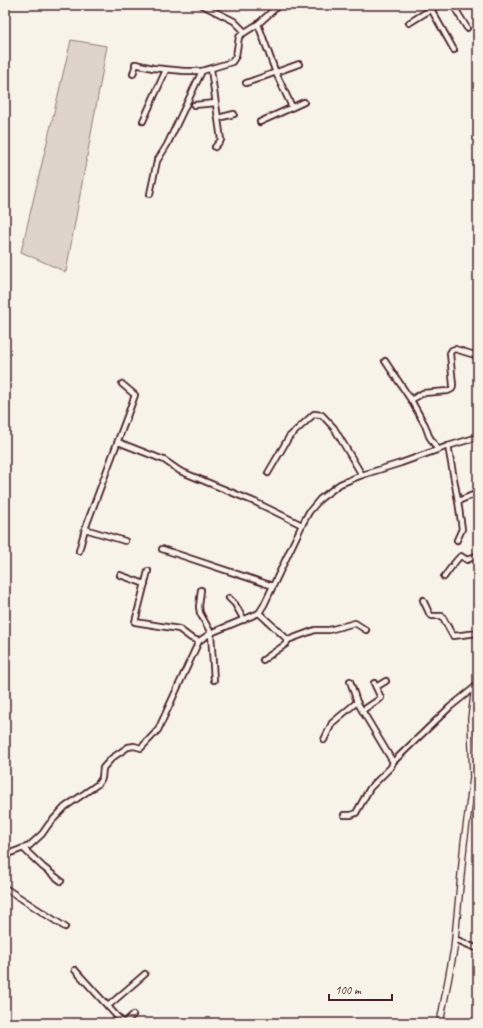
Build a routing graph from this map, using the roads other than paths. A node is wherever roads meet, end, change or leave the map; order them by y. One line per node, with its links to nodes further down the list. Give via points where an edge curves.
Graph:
1 (202, 5): 9 (street, via 234,21)
2 (279, 5): 7 (street)
3 (438, 5): 5 (street)
4 (453, 5): 8 (street)
5 (431, 9): 6 (street); 10 (street)
6 (409, 23)
7 (258, 24): 9 (street); 15 (street)
8 (467, 28)
9 (245, 32): 12 (street, via 239,37 234,60)
10 (454, 50)
11 (300, 64): 15 (street)
12 (210, 69): 14 (street); 19 (street)
13 (166, 70): 14 (street); 16 (street, via 136,64); 24 (street)
14 (202, 71): 27 (street, via 157,161)
15 (276, 73): 17 (street); 21 (street)
16 (133, 74)
17 (246, 83)
18 (304, 102): 21 (street)
19 (216, 103): 20 (street); 23 (street)
20 (194, 105)
21 (292, 107): 25 (street)
22 (234, 114): 23 (street)
23 (218, 118): 26 (street, via 221,140)
24 (143, 121)
25 (260, 122)
26 (215, 147)
27 (150, 194)
28 (478, 356): 31 (street, via 452,350 452,389 423,393)
29 (385, 361): 31 (street)
30 (122, 384): 33 (street, via 135,395)
31 (410, 400): 35 (street)
32 (478, 438): 34 (street)
33 (118, 442): 40 (street, via 164,460 180,471 255,502); 41 (street)
34 (448, 446): 35 (street); 39 (street)
35 (438, 450): 37 (street)
36 (268, 473): 37 (street, via 289,437 314,414 322,415 334,428)
37 (362, 475): 40 (street, via 340,484 320,499)
38 (478, 493): 39 (street)
39 (458, 501): 42 (street, via 462,529)
40 (302, 525): 51 (street)
41 (85, 529): 43 (street); 45 (street)
42 (457, 540)
43 (125, 541)
44 (162, 549): 51 (street)
45 (79, 551)
46 (478, 555): 49 (street, via 467,560 458,557)
47 (148, 572): 50 (street)
48 (120, 575): 50 (street)
49 (444, 577)
50 (144, 584): 61 (street, via 135,622 179,629)
51 (273, 586): 55 (street)
52 (201, 590): 58 (street, via 200,613)
53 (229, 598): 56 (street)
54 (423, 600): 59 (street, via 432,616 442,616 453,636)
55 (258, 613): 56 (street); 60 (street)
56 (244, 620): 58 (street)
57 (366, 630): 60 (street, via 355,623 329,630 315,630)
58 (211, 633): 61 (street); 63 (street)
59 (478, 633)
60 (288, 640): 62 (street)
61 (199, 641): 74 (street, via 158,730 141,748 128,747 112,758 103,768 102,778 98,784 65,807 42,834)
62 (263, 660)
63 (214, 680)
64 (350, 681): 67 (street)
65 (386, 681): 68 (street, via 375,685 381,698)
66 (477, 687): 70 (street, via 450,707); 71 (street, via 471,719)
67 (357, 702): 68 (street); 69 (street, via 332,723)
68 (363, 710): 70 (street)
69 (324, 740)
70 (393, 762): 73 (street, via 370,788 356,813)
71 (473, 778): 72 (street); 79 (street)
72 (478, 781)
73 (344, 815)
74 (24, 849): 75 (street); 76 (street)
75 (5, 855)
76 (61, 881)
77 (5, 888): 78 (street)
78 (65, 927)
79 (455, 939): 80 (street); 86 (street)
80 (478, 949)
81 (75, 970): 83 (street)
82 (145, 974): 83 (street)
83 (108, 1006): 85 (street)
84 (133, 1015): 85 (street)
85 (124, 1023)
86 (440, 1023)

